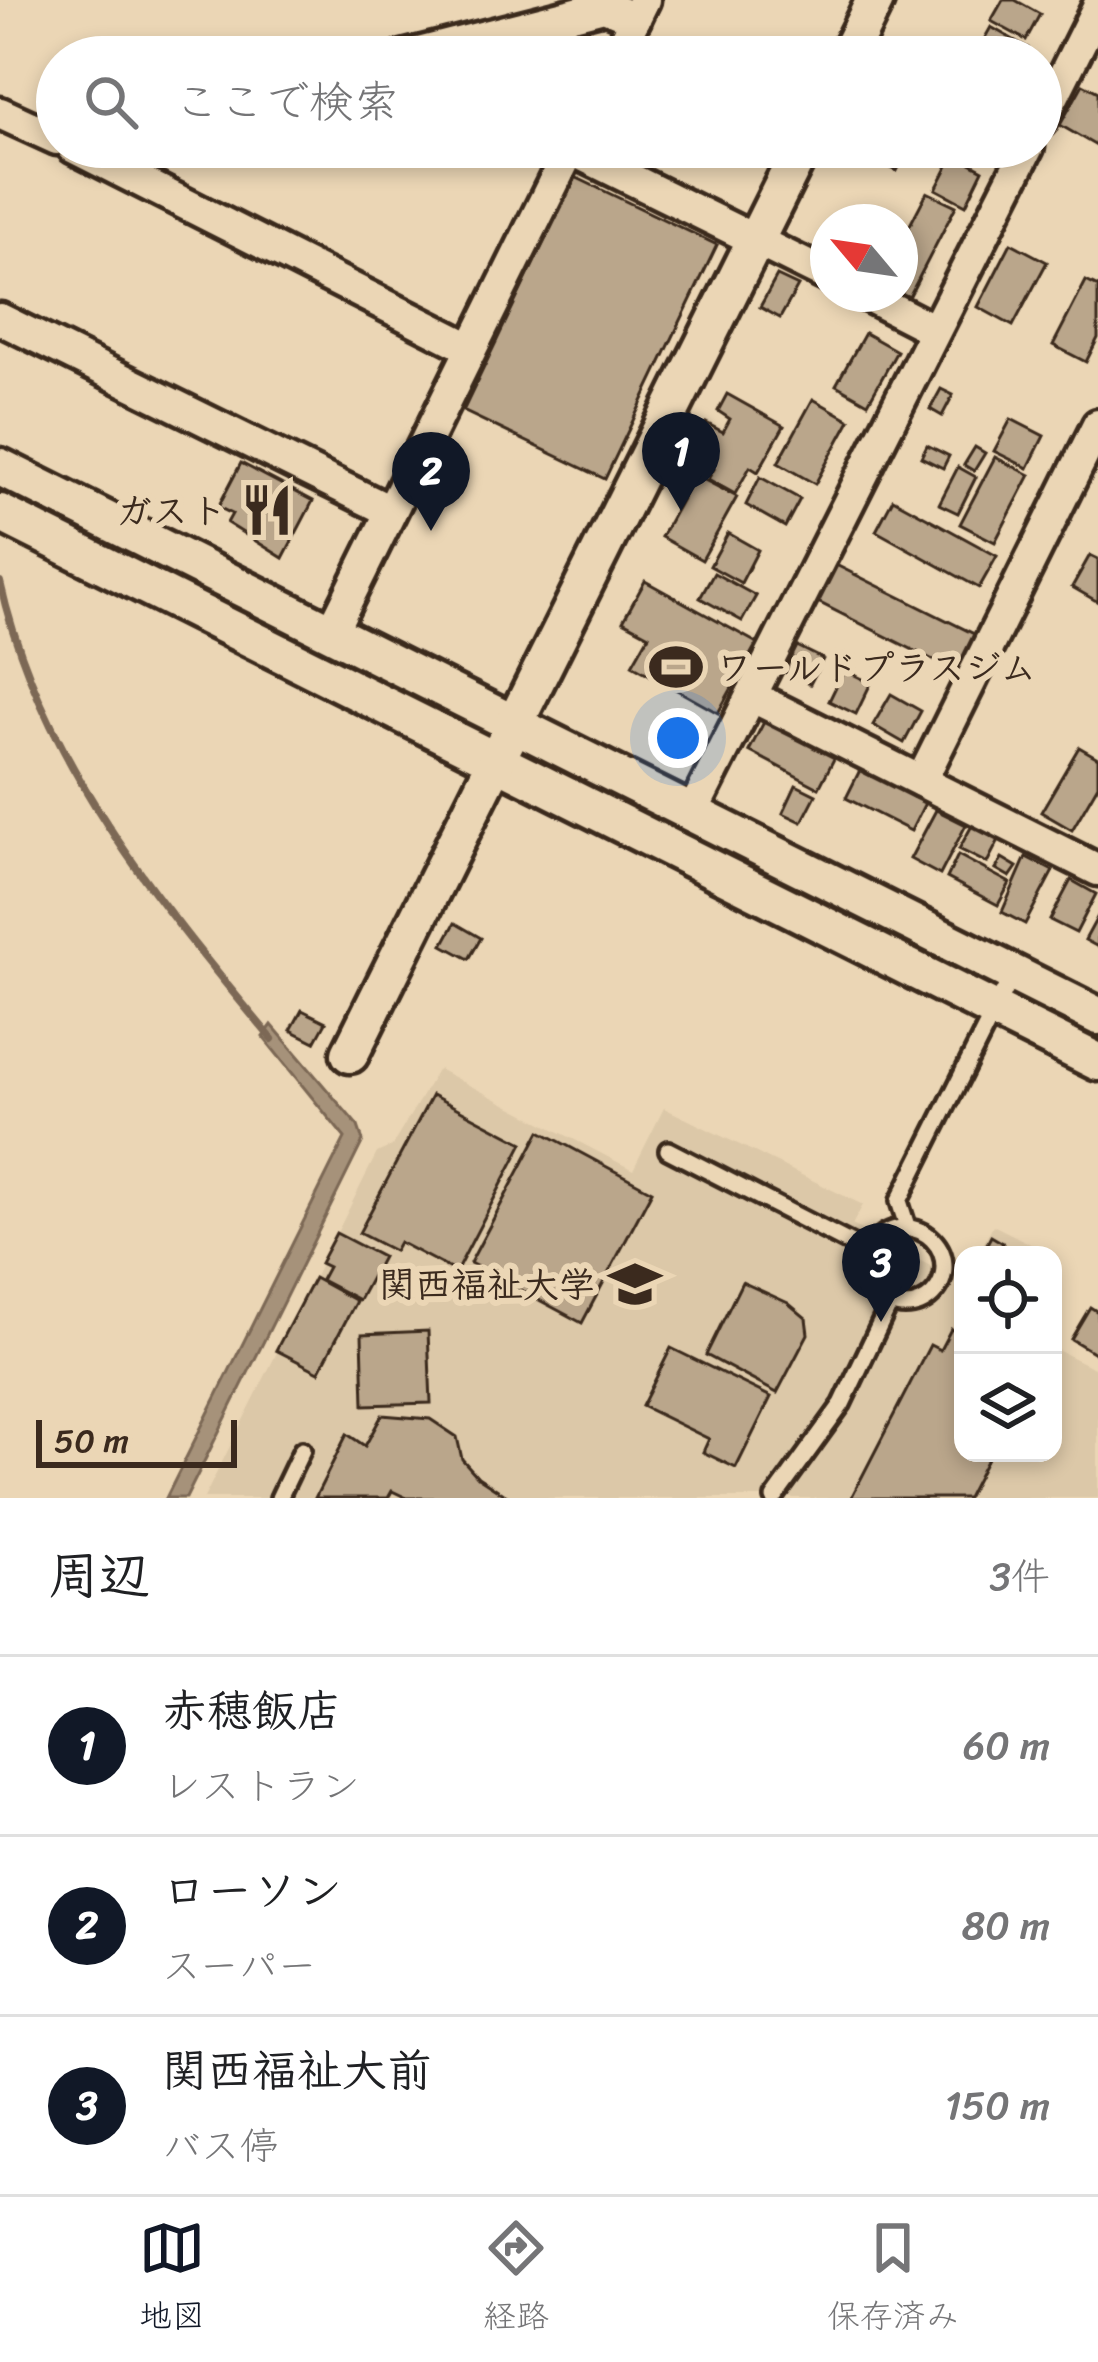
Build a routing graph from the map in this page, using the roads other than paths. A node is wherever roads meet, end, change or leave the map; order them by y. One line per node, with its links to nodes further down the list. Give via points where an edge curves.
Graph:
1 (875, 0): 5 (street)
2 (1098, 7): 6 (street)
3 (640, 10): 4 (street, via 604,6)
4 (486, 36)
5 (857, 36)
6 (1086, 65): 7 (street)
7 (1062, 95)
8 (0, 112): 9 (street)
9 (36, 130)
10 (114, 168): 20 (street)
11 (561, 168): 20 (street)
12 (612, 168): 15 (street)
13 (792, 168): 15 (street)
14 (1017, 168): 19 (street)
15 (757, 239): 16 (street); 27 (street)
16 (810, 266)
17 (899, 312): 19 (street)
18 (0, 319): 23 (street)
19 (934, 330): 26 (street)
20 (468, 347): 23 (street)
21 (1098, 425): 29 (street)
22 (0, 467): 25 (street)
23 (389, 512): 25 (street)
24 (0, 513): 28 (street)
25 (331, 633): 27 (street)
26 (752, 696): 29 (street); 30 (street)
27 (513, 725): 28 (street); 30 (street)
28 (495, 764): 33 (street); 35 (street)
29 (921, 781): 31 (street)
30 (692, 813): 32 (street)
31 (1096, 864)
32 (1013, 974): 33 (lane); 34 (street)
33 (994, 1011): 36 (street); 38 (lane, via 899,1201)
34 (1098, 1016)
35 (350, 1054)
36 (1098, 1062)
37 (668, 1150): 39 (lane)
38 (908, 1228): 39 (lane, via 885,1234); 40 (lane, via 939,1248 944,1274 920,1304)
39 (869, 1253): 40 (lane, via 868,1278)
40 (890, 1303): 43 (lane, via 842,1404)
41 (302, 1450): 42 (lane)
42 (279, 1498)
43 (774, 1498)

